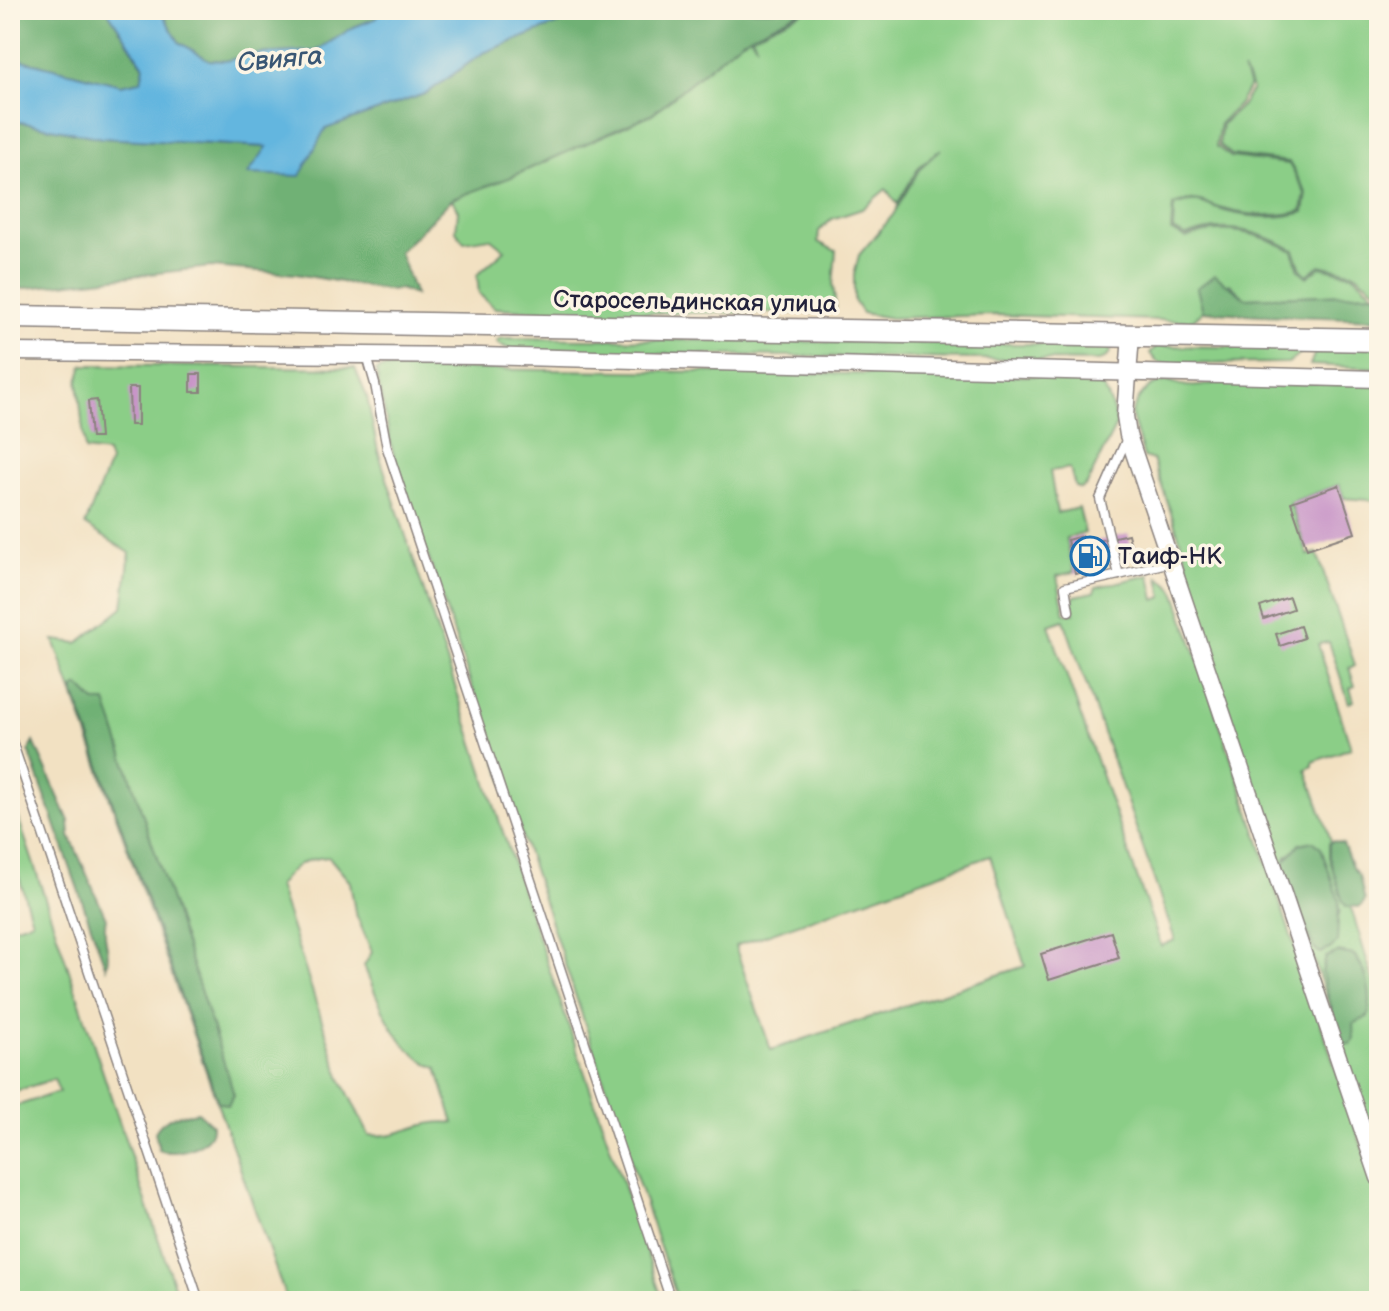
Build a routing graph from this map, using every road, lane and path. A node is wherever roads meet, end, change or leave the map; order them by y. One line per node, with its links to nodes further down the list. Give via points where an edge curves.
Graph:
1 (10, 317): 2 (main road, Старосельдинская улица)
2 (1131, 335): 3 (main road, Старосельдинская улица); 6 (street)
3 (1379, 340)
4 (10, 352): 5 (street)
5 (367, 356): 6 (street); 15 (lane, via 387,448)
6 (1127, 372): 7 (street); 8 (street)
7 (1379, 379)
8 (1128, 435): 9 (street); 10 (lane, via 1100,499)
9 (1171, 562): 10 (lane); 13 (street)
10 (1119, 575): 11 (lane, via 1065,587)
11 (1069, 611)
12 (10, 735): 14 (lane)
13 (1379, 1178)
14 (199, 1301)
15 (671, 1301)

